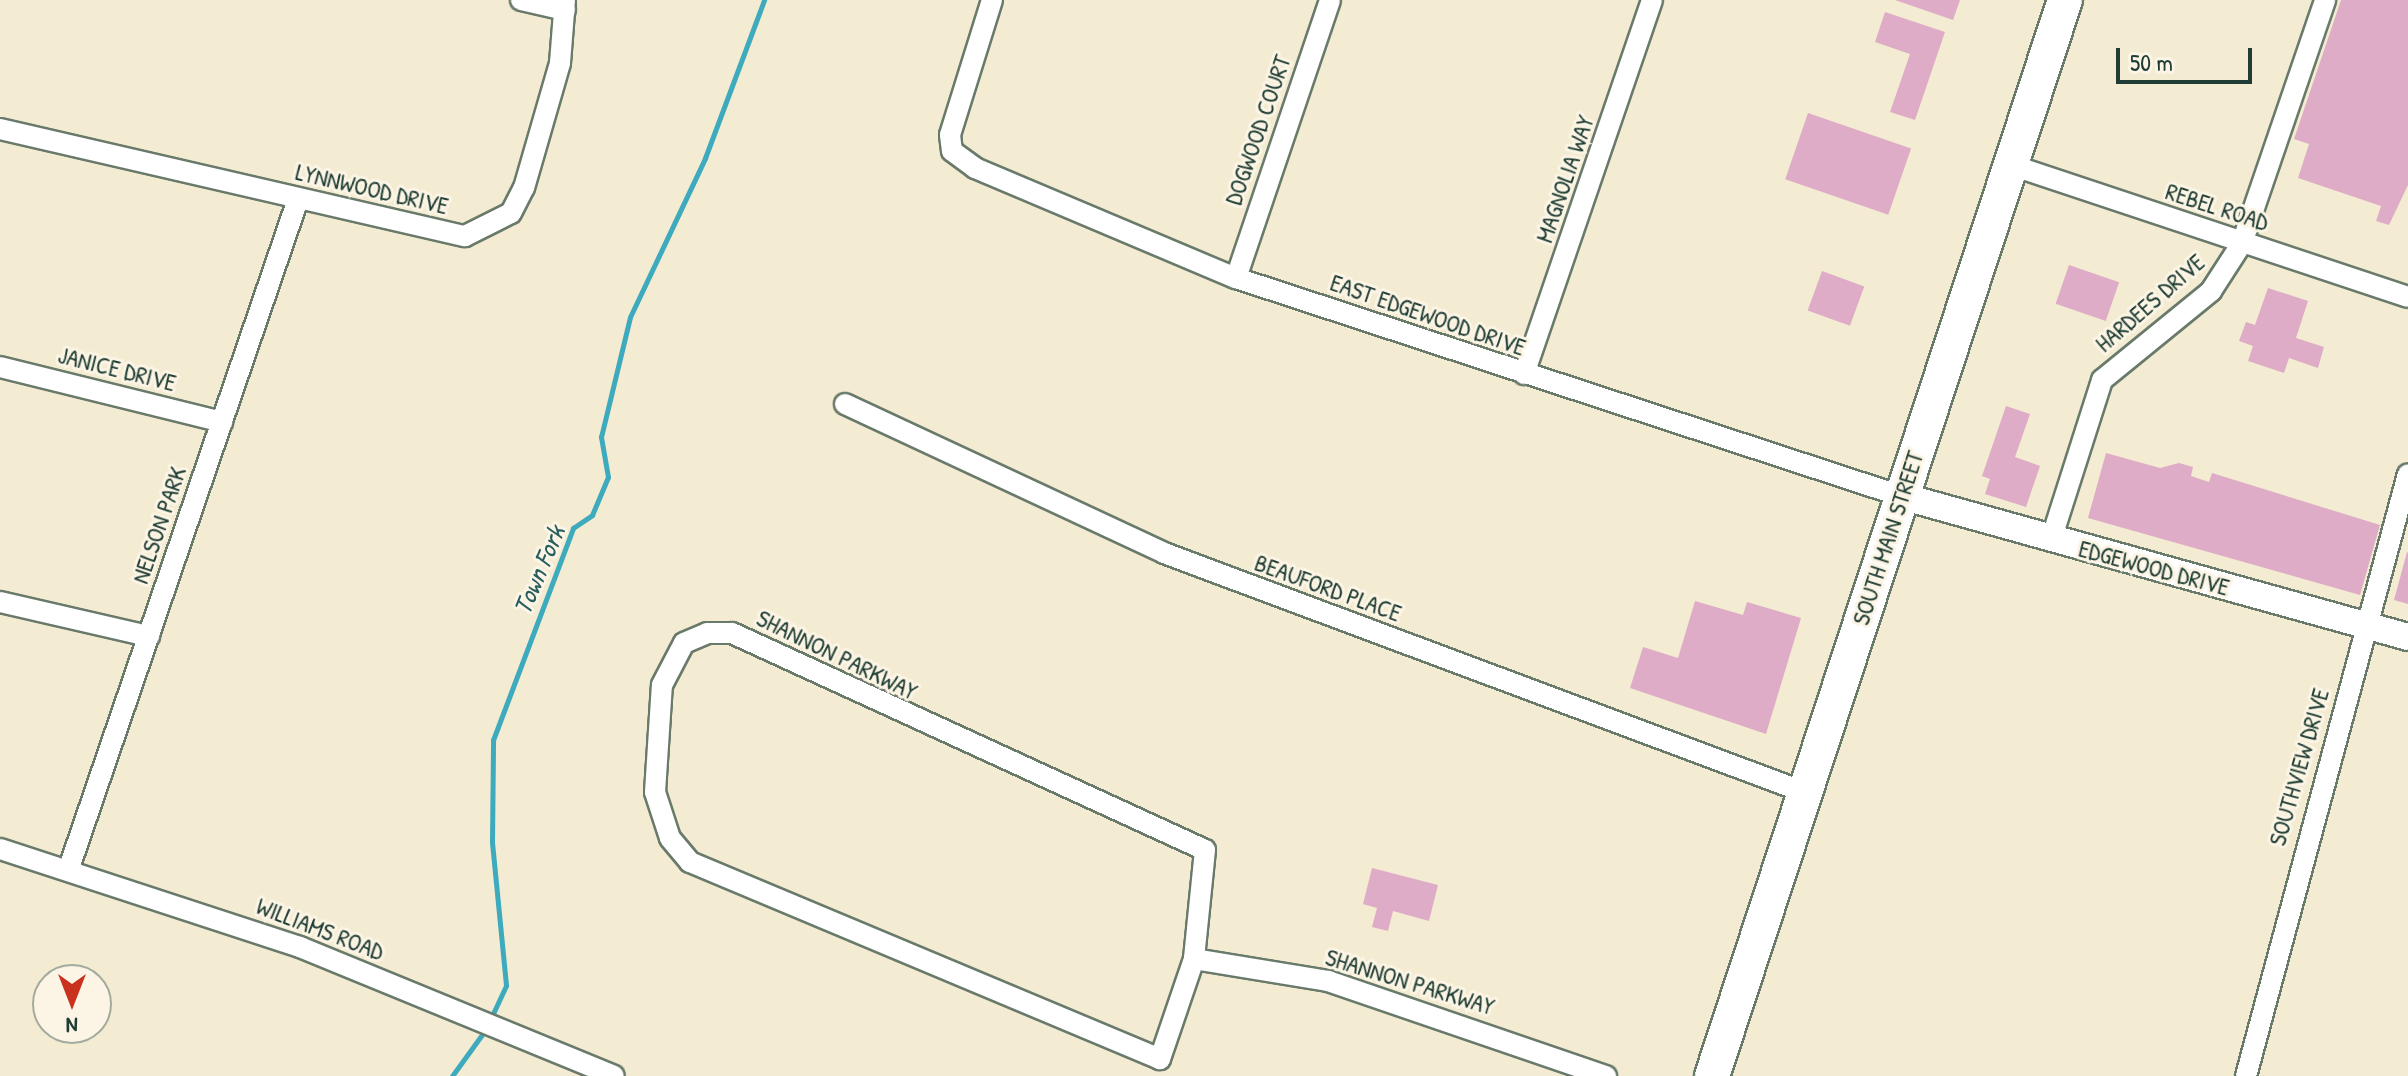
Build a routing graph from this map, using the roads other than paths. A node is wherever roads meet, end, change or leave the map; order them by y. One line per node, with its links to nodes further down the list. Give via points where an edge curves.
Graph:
1 (521, 0): 7 (street)
2 (992, 0): 12 (street, EAST EDGEWOOD DRIVE, via 952,122 952,151 988,174)
3 (1330, 0): 12 (street, DOGWOOD COURT)
4 (1652, 0): 15 (street, MAGNOLIA WAY)
5 (2065, 0): 9 (main road, SOUTH MAIN STREET)
6 (2325, 0): 11 (street, HARDEES DRIVE)
7 (565, 5): 10 (street, LYNNWOOD DRIVE, via 557,77 524,188 511,213 491,228 465,236 420,230)
8 (0, 129): 10 (street, LYNNWOOD DRIVE)
9 (2011, 165): 11 (street, REBEL ROAD); 19 (main road, SOUTH MAIN STREET)
10 (298, 199): 17 (street, NELSON PARK)
11 (2242, 243): 13 (street, REBEL ROAD); 20 (street, HARDEES DRIVE, via 2211,291 2102,380)
12 (1236, 278): 15 (street, EAST EDGEWOOD DRIVE)
13 (2408, 297)
14 (0, 367): 17 (street, JANICE DRIVE)
15 (1524, 374): 19 (street, EAST EDGEWOOD DRIVE)
16 (845, 404): 25 (street, BEAUFORD PLACE, via 1164,553)
17 (222, 422): 23 (street, NELSON PARK)
18 (2408, 474): 22 (street, SOUTHVIEW DRIVE)
19 (1901, 496): 20 (street, EDGEWOOD DRIVE); 25 (main road, SOUTH MAIN STREET)
20 (2051, 540): 22 (street, EDGEWOOD DRIVE)
21 (0, 602): 23 (street)
22 (2365, 626): 24 (street, EDGEWOOD DRIVE); 32 (street, SOUTHVIEW DRIVE)
23 (149, 636): 27 (street, NELSON PARK)
24 (2408, 637)
25 (1804, 792): 31 (main road, SOUTH MAIN STREET)
26 (0, 849): 27 (street, WILLIAMS ROAD)
27 (69, 868): 29 (street, WILLIAMS ROAD, via 300,947)
28 (1194, 959): 28 (street, SHANNON PARKWAY, via 1173,1036 1160,1059 1148,1058 706,872 670,838 655,792 653,742 675,654 695,636 732,633 1205,850); 30 (street, SHANNON PARKWAY, via 1328,981)
29 (604, 1074)
30 (1606, 1076)
31 (1712, 1076)
32 (2246, 1076)

